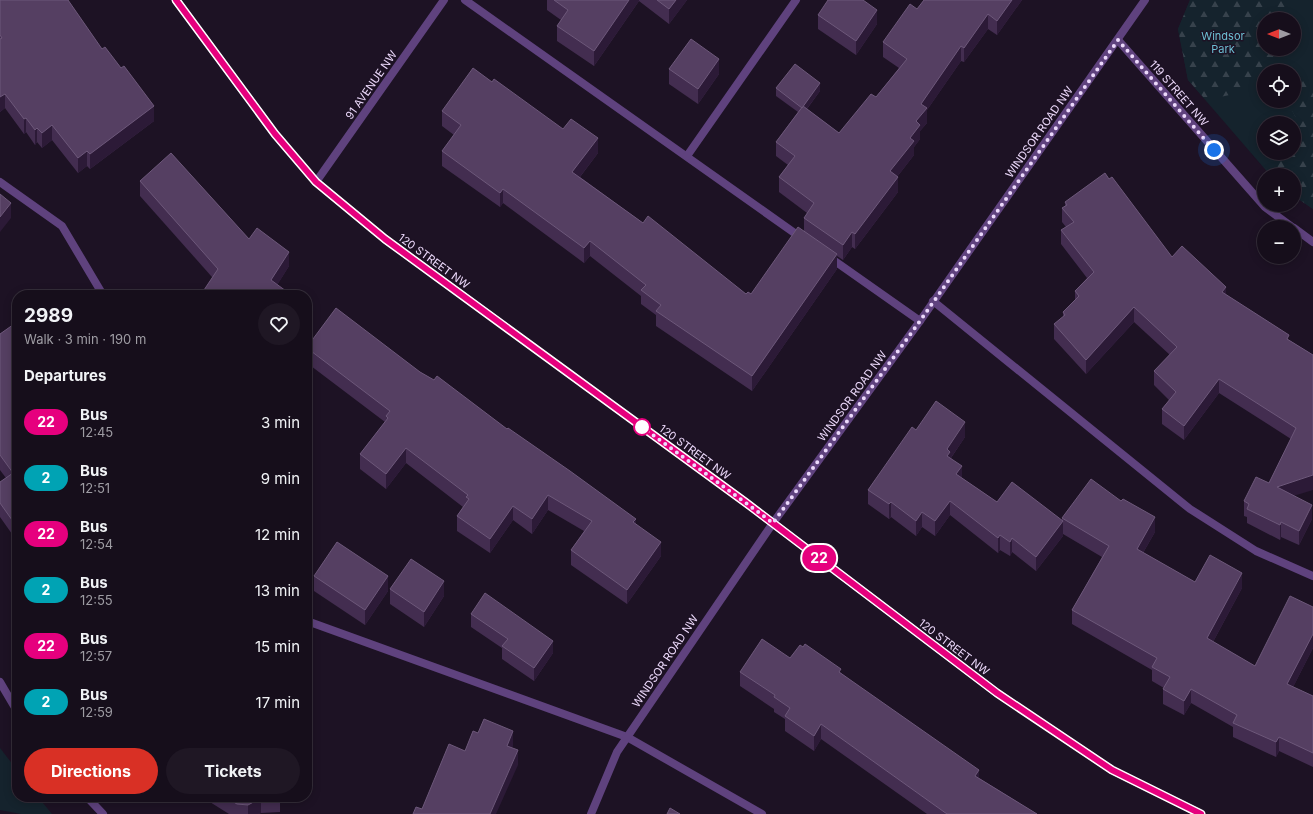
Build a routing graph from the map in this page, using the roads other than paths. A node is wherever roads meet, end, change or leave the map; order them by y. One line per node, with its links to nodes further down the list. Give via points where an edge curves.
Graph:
1 (176, 0): 9 (street, 120 STREET NW, via 275,134)
2 (444, 0): 9 (street, 91 AVENUE NW)
3 (465, 0): 7 (street)
4 (796, 0): 7 (street)
5 (1146, 0): 6 (street, WINDSOR ROAD NW)
6 (1118, 40): 10 (street, 119 STREET NW, via 1265,207); 16 (street, WINDSOR ROAD NW)
7 (686, 156): 12 (street)
8 (0, 182): 15 (street, via 62,226)
9 (316, 182): 18 (street, 120 STREET NW, via 385,239)
10 (1282, 220)
11 (1301, 234): 13 (street, 119 STREET NW)
12 (808, 242)
13 (1313, 242)
14 (821, 251): 17 (street)
15 (100, 290)
16 (933, 301): 17 (street, WINDSOR ROAD NW); 19 (street, via 1190,509 1256,551)
17 (920, 321): 18 (street, WINDSOR ROAD NW)
18 (773, 523): 23 (street, WINDSOR ROAD NW); 28 (street, 120 STREET NW, via 997,693 1112,770)
19 (1313, 576)
20 (312, 623): 23 (street)
21 (0, 682): 22 (street)
22 (12, 702)
23 (627, 737): 26 (street, WINDSOR ROAD NW, via 617,752); 27 (street)
24 (91, 802): 25 (street)
25 (103, 814)
26 (592, 814)
27 (762, 814)
28 (1201, 814)

